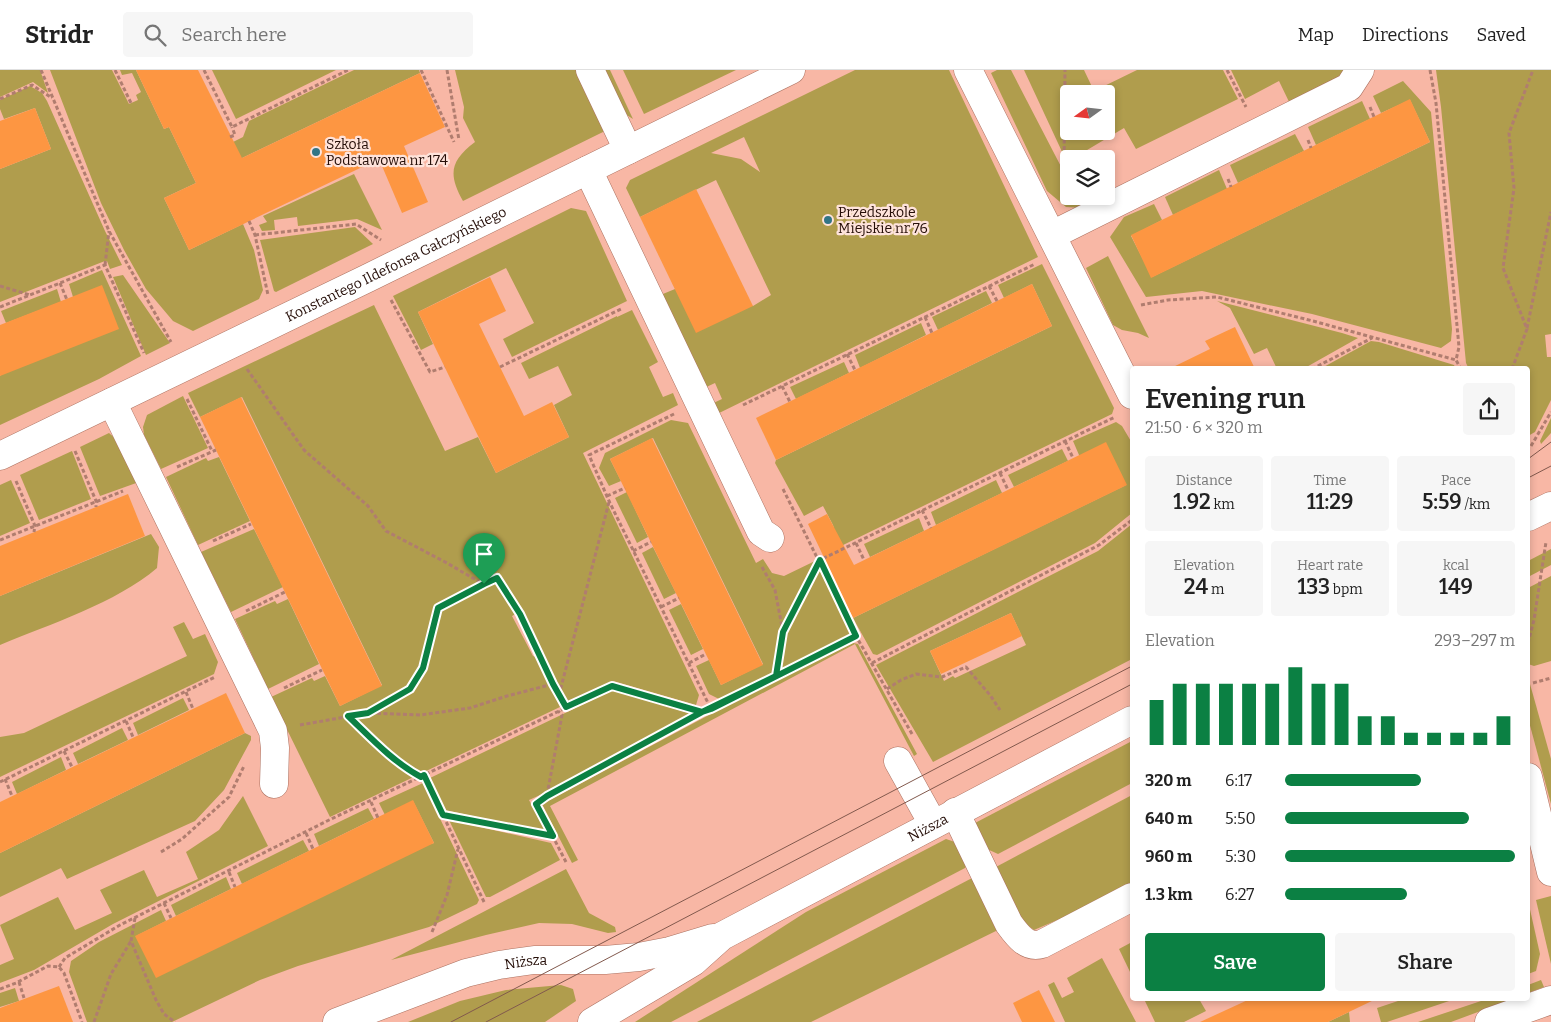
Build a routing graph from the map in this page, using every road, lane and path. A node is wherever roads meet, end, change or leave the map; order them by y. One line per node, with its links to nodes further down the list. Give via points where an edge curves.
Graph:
1 (41, 70): 14 (path)
2 (115, 70): 16 (path)
3 (204, 70): 17 (path)
4 (348, 70): 17 (path)
5 (421, 70): 20 (path)
6 (447, 70): 19 (path)
7 (590, 70): 21 (street)
8 (790, 70): 21 (street, Konstantego Ildefonsa Gałczyńskiego)
9 (968, 70): 29 (street)
10 (1065, 70): 22 (path)
11 (1360, 70): 29 (street, via 1349,87)
12 (1430, 70): 49 (path, via 1459,347)
13 (1533, 70): 43 (path, via 1509,133 1514,188 1503,268)
14 (52, 98): 15 (path, via 32,84); 26 (path)
15 (0, 99)
16 (131, 103)
17 (232, 127): 18 (path, via 236,135)
18 (230, 137)
19 (459, 140)
20 (454, 142)
21 (628, 150): 23 (street, Konstantego Ildefonsa Gałczyńskiego)
22 (1064, 150)
23 (588, 170): 59 (street, Konstantego Ildefonsa Gałczyńskiego); 94 (street, via 761,532)
24 (1551, 212): 43 (path)
25 (249, 221): 27 (path)
26 (109, 231): 30 (path); 46 (path)
27 (255, 235): 28 (path, via 356,224); 36 (path)
28 (387, 243)
29 (1056, 243): 33 (path); 62 (street)
30 (105, 265): 31 (path); 48 (path)
31 (60, 283): 35 (path); 37 (path)
32 (0, 286): 35 (path)
33 (989, 286): 38 (path); 42 (path)
34 (388, 293): 54 (path, via 430,372)
35 (31, 295): 40 (path)
36 (268, 299)
37 (66, 300)
38 (997, 301)
39 (1141, 305): 45 (path, via 1217,297)
40 (0, 307)
41 (627, 307): 55 (path)
42 (925, 317): 44 (path); 47 (path)
43 (1527, 329): 53 (path)
44 (932, 333)
45 (1372, 337): 49 (path); 51 (path)
46 (173, 345)
47 (847, 354): 56 (path); 57 (path)
48 (146, 358)
49 (1456, 360): 52 (path)
50 (246, 366): 98 (path, via 304,450 368,506 386,531)
51 (1318, 366)
52 (1459, 366)
53 (1513, 366)
54 (444, 367)
55 (500, 367)
56 (855, 370)
57 (782, 386): 60 (path); 61 (path)
58 (183, 392): 70 (path, via 214,451)
59 (112, 402): 68 (street, Konstantego Ildefonsa Gałczyńskiego); 138 (street, via 273,731 276,748)
60 (790, 402)
61 (743, 405)
62 (1126, 405): 65 (path)
63 (1551, 412): 67 (path)
64 (676, 413): 77 (path, via 588,455)
65 (1065, 441): 69 (path); 71 (path)
66 (72, 443): 78 (path)
67 (1531, 446)
68 (0, 456)
69 (1073, 458)
70 (170, 471)
71 (1000, 473): 76 (path); 82 (path)
72 (16, 480): 86 (path)
73 (128, 488): 78 (path)
74 (625, 488): 77 (path)
75 (784, 489): 96 (path)
76 (1008, 490)
77 (607, 497): 79 (path)
78 (96, 501): 81 (path); 86 (path)
79 (609, 501): 95 (path); 118 (path)
80 (1551, 506): 83 (street)
81 (96, 507)
82 (922, 510): 87 (path); 92 (path)
83 (1530, 516)
84 (1130, 522): 108 (path, via 1099,545)
85 (251, 524): 90 (path)
86 (34, 526): 88 (path); 89 (path)
87 (931, 528)
88 (34, 532)
89 (0, 540)
90 (212, 542)
91 (651, 542): 95 (path)
92 (856, 542): 96 (path); 97 (path)
93 (1546, 542): 104 (path)
94 (764, 550): 103 (path)
95 (633, 551): 101 (path)
96 (820, 560): 103 (path); 105 (path)
97 (864, 560)
98 (484, 584): 114 (path, via 497,578 520,614); 125 (path, via 438,608 423,668 410,689)
99 (285, 592): 102 (path)
100 (679, 598): 101 (path)
101 (661, 607): 107 (path)
102 (238, 615)
103 (783, 632): 111 (path)
104 (1530, 635)
105 (856, 636): 108 (path); 111 (path)
106 (706, 654): 107 (path)
107 (688, 663): 121 (path)
108 (872, 663): 116 (path)
109 (322, 670): 115 (path)
110 (221, 674): 117 (path)
111 (776, 676): 121 (path)
112 (1551, 678): 113 (path)
113 (1533, 683)
114 (553, 684): 118 (path); 125 (path, via 470,708 420,715)
115 (283, 688)
116 (887, 688): 122 (path, via 916,674 942,677 965,665); 132 (path)
117 (186, 692): 120 (path); 127 (path)
118 (559, 695): 119 (path)
119 (566, 707): 123 (path); 124 (path, via 612,686)
120 (193, 708)
121 (711, 709): 124 (path)
122 (1000, 710)
123 (558, 711): 135 (path); 141 (path, via 562,714)
124 (702, 712): 141 (path)
125 (368, 713): 126 (path)
126 (348, 716): 129 (path); 135 (path, via 406,769)
127 (126, 721): 130 (path); 131 (path)
128 (1130, 721): 145 (street, Niższa)
129 (294, 726)
130 (133, 737)
131 (64, 751): 134 (path); 136 (path)
132 (907, 751): 145 (street)
133 (248, 758): 150 (path, via 229,797 182,840)
134 (72, 767)
135 (423, 776): 142 (path); 143 (path)
136 (4, 779): 137 (path); 140 (path)
137 (0, 782)
138 (274, 784)
139 (1530, 785): 153 (street)
140 (12, 796)
141 (547, 796): 147 (path, via 536,804)
142 (371, 802): 144 (path); 146 (path)
143 (443, 815): 147 (path); 148 (path)
144 (378, 818)
145 (944, 818): 155 (street, via 1020,939 1029,944 1042,944); 161 (street, Niższa)
146 (306, 832): 149 (path); 152 (path)
147 (553, 836): 151 (path)
148 (459, 848): 157 (path); 160 (path, via 447,895)
149 (313, 849)
150 (161, 852)
151 (566, 862)
152 (229, 872): 154 (path); 156 (path)
153 (1551, 872)
154 (236, 887)
155 (1130, 898)
156 (164, 903): 158 (path); 159 (path)
157 (485, 904)
158 (135, 918): 162 (path); 164 (path, via 65,958)
159 (171, 918)
160 (432, 932)
161 (722, 936): 163 (street, Niższa, via 670,951); 169 (street, Niższa, via 693,962)
162 (131, 941): 171 (path, via 110,974); 172 (path, via 156,1000 164,1014)
163 (605, 960): 169 (street, via 619,971 621,982 619,995); 173 (street, Niższa, via 534,960 499,965 466,973)
164 (59, 967): 165 (path, via 48,966); 170 (path)
165 (19, 982): 166 (path); 167 (path)
166 (0, 989)
167 (24, 998)
168 (1551, 1000): 174 (street)
169 (600, 1017)
170 (82, 1022)
171 (94, 1022)
172 (175, 1022)
173 (337, 1022)
174 (1490, 1022)

